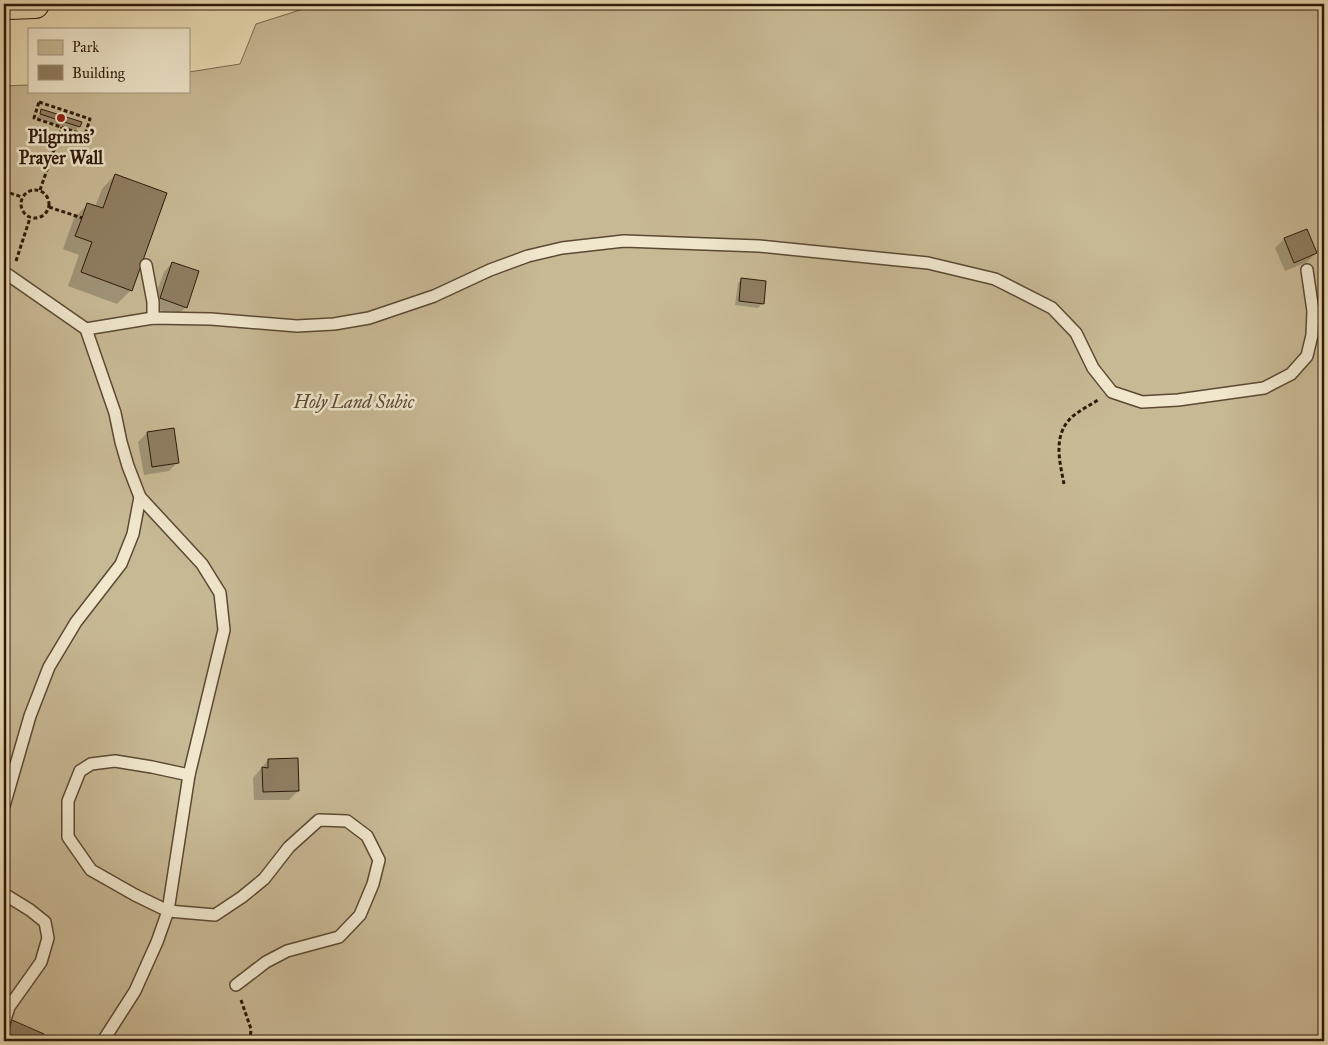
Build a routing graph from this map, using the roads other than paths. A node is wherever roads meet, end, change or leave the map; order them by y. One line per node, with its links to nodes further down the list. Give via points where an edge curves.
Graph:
1 (4, 4): 2 (highway)
2 (35, 4)
3 (146, 265): 6 (lane, via 154,302)
4 (1306, 270): 6 (lane, via 1313,311 1312,335 1307,356 1291,374 1264,388 1142,402 1112,392 1093,368 1076,333 1052,308 995,279 928,263 759,246 624,241 562,248 528,256 434,296 369,318 334,324 297,326)
5 (4, 272): 7 (lane)
6 (153, 318): 7 (lane)
7 (86, 329): 8 (lane)
8 (140, 497): 9 (lane, via 202,564 220,593 224,630); 10 (lane, via 133,534 121,564 76,622 49,667 30,716)
9 (189, 775): 12 (lane); 12 (lane, via 115,761 91,764 80,771 68,800 68,837 91,870)
10 (4, 806)
11 (4, 894): 14 (lane, via 45,922 48,938 41,962 9,1007)
12 (168, 911): 13 (lane, via 215,915 264,879 289,847 319,820 347,821 367,836 378,860 373,884 360,915 339,937 287,951); 15 (lane, via 135,990)
13 (236, 985)
14 (4, 1023)
15 (103, 1041)

